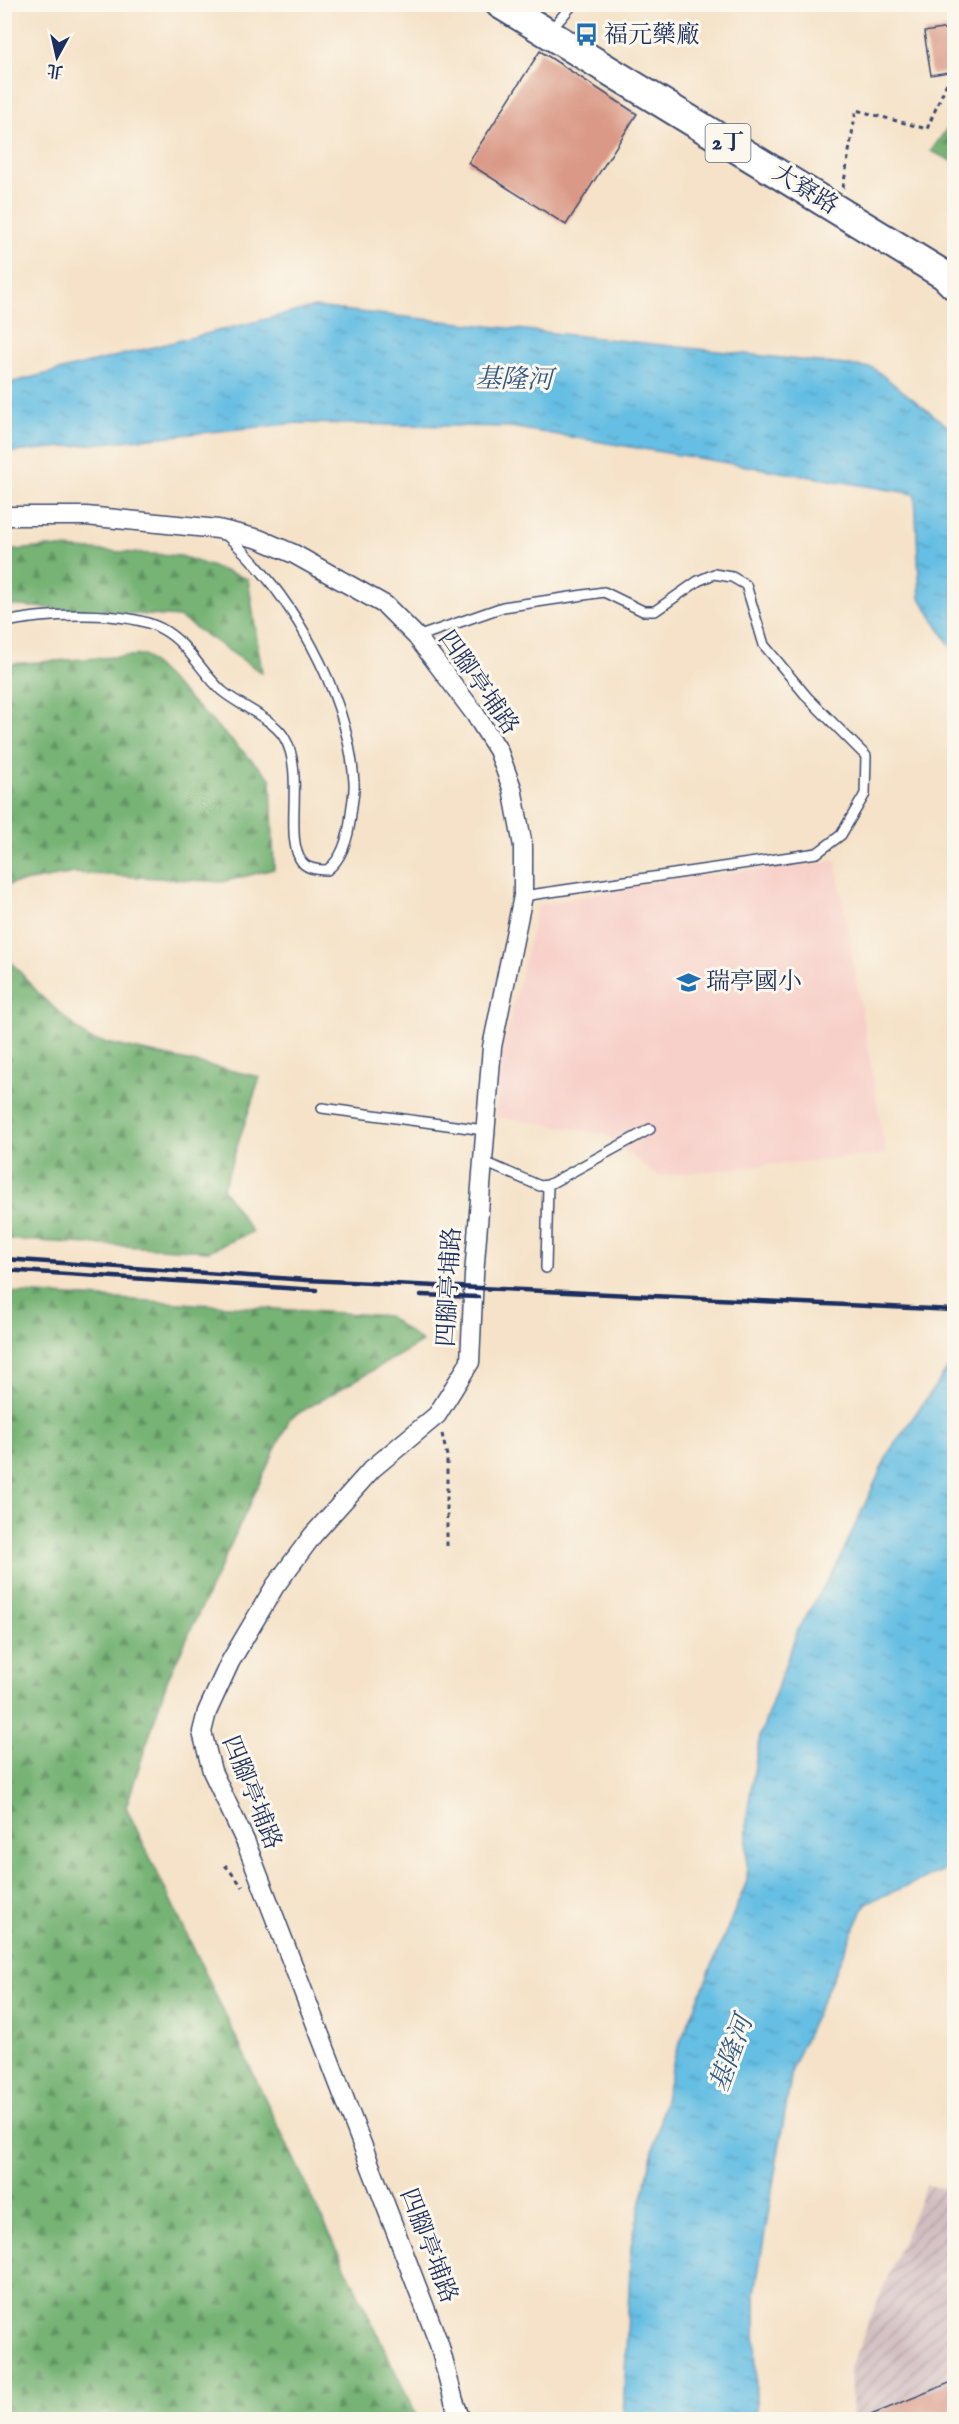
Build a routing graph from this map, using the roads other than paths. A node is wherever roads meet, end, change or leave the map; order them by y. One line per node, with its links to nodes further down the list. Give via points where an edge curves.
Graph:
1 (500, 4): 3 (main road, 大寮路 / 2丁)
2 (573, 4): 3 (lane)
3 (547, 35): 4 (main road, 大寮路 / 2丁, via 839,210)
4 (954, 285)
5 (4, 516): 6 (street, 四腳亭埔路, via 86,516)
6 (218, 529): 7 (lane, via 248,554 297,623 340,707 354,782 350,828 338,862 327,870 314,870 302,863 295,848 295,779 292,756 283,736 219,689 175,638 161,628 98,615 26,617); 8 (street, 四腳亭埔路, via 259,539 294,554 385,605)
7 (4, 623)
8 (417, 637): 9 (street, 四腳亭埔路, via 498,750 512,788 523,846); 9 (lane, via 503,607 604,592 643,611 654,611 714,574 732,578 746,585 764,645 808,699 866,756 865,794 841,835 817,853)
9 (523, 897): 12 (street, 四腳亭埔路, via 492,1047)
10 (322, 1108): 12 (lane)
11 (650, 1129): 14 (lane)
12 (484, 1130): 13 (street, 四腳亭埔路)
13 (482, 1161): 14 (lane, via 540,1186); 16 (street, 四腳亭埔路, via 470,1362 437,1415 372,1469 313,1535 282,1577 230,1662 202,1732 212,1770 250,1853 439,2344)
14 (548, 1185): 15 (lane)
15 (546, 1268)
16 (461, 2420)

